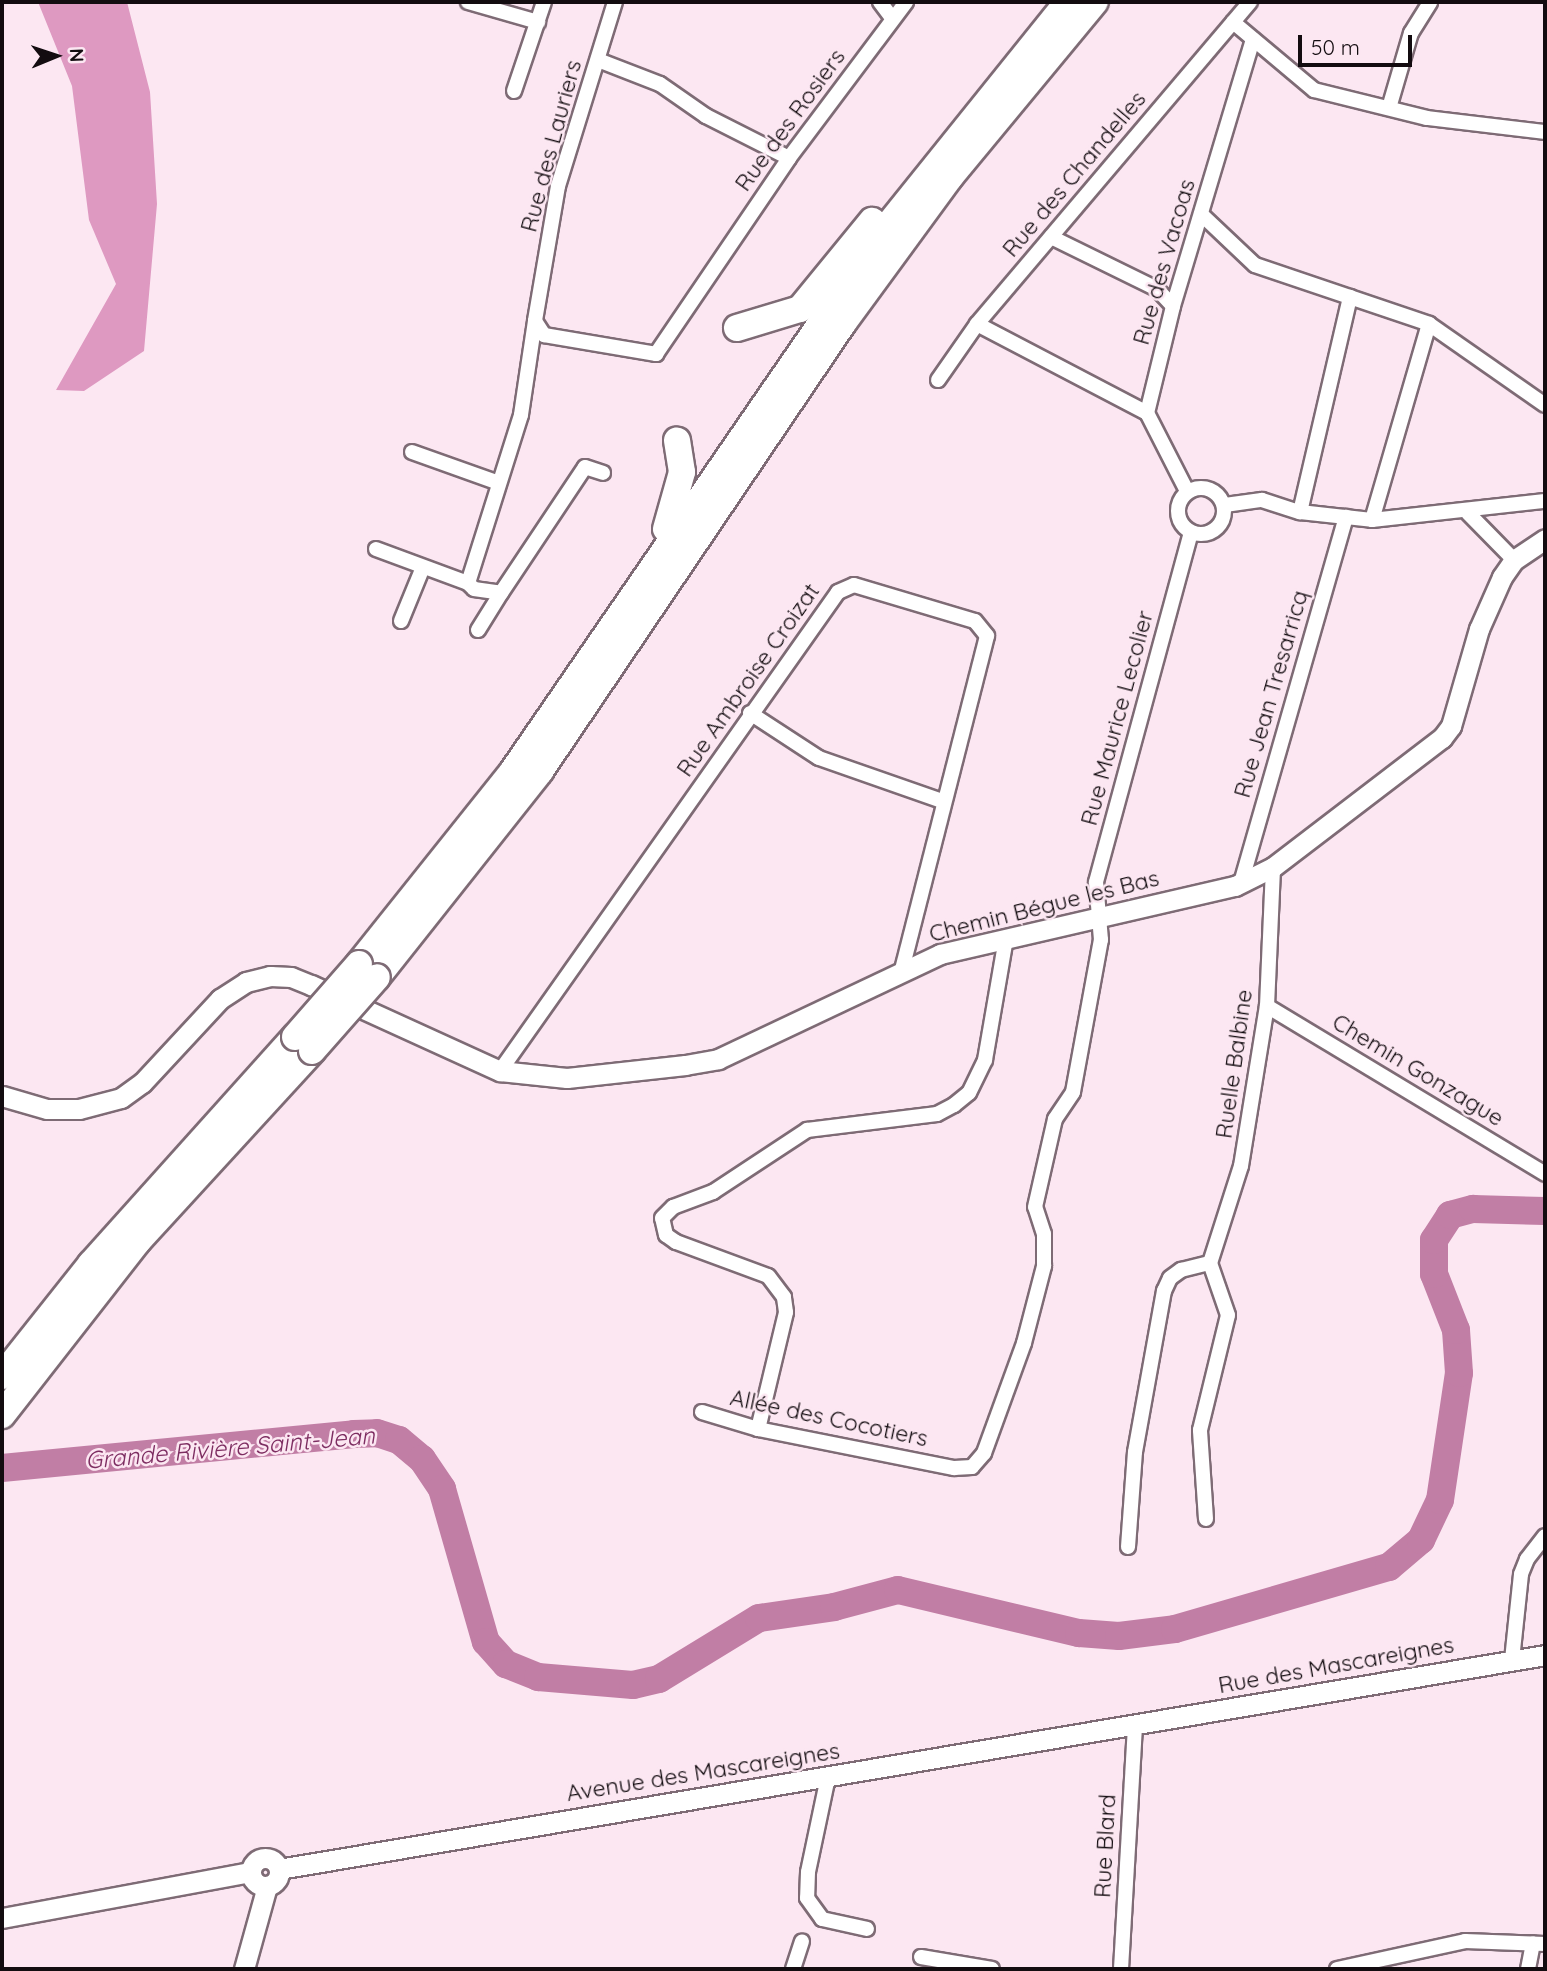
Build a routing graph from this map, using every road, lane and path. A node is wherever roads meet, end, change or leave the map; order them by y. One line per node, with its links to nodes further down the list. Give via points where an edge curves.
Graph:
1 (468, 2): 11 (street)
2 (544, 2): 11 (street)
3 (615, 2): 14 (street, Rue des Lauriers)
4 (880, 2): 10 (street)
5 (906, 2): 10 (street, Rue des Rosiers)
6 (1068, 2): 17 (highway)
7 (1095, 2): 59 (highway, via 950,177 843,323 540,771)
8 (1250, 2): 12 (street, Rue des Chandelles)
9 (1430, 2): 16 (street, via 1411,33)
10 (892, 18): 19 (street, Rue des Rosiers)
11 (537, 22): 15 (street)
12 (1233, 22): 13 (street); 21 (street, Rue des Chandelles)
13 (1253, 40): 16 (street, via 1314,90); 20 (street, Rue des Vacoas)
14 (598, 60): 19 (street, via 653,80 706,116); 24 (street, Rue des Lauriers, via 558,186)
15 (514, 92)
16 (1389, 108): 18 (street)
17 (970, 121): 27 (highway, via 934,146 800,309); 47 (highway, via 813,330)
18 (1545, 132)
19 (789, 158): 24 (street, Rue des Rosiers, via 656,354 544,335)
20 (1201, 214): 22 (street, via 1255,265); 23 (street, Rue des Vacoas)
21 (1051, 237): 23 (street, via 1157,289); 25 (street, Rue des Chandelles)
22 (1350, 297): 26 (street); 38 (street)
23 (1173, 306): 30 (street, Rue des Vacoas)
24 (535, 321): 34 (street, Rue des Lauriers, via 521,415)
25 (977, 324): 28 (street, Rue des Chandelles); 30 (street)
26 (1429, 324): 29 (street); 41 (street)
27 (737, 328)
28 (939, 380)
29 (1545, 404)
30 (1147, 413): 35 (street)
31 (677, 440): 47 (highway, via 682,452 678,499)
32 (412, 452): 34 (street)
33 (603, 473): 49 (street, via 585,467)
34 (499, 483): 48 (street, Rue des Lauriers)
35 (1186, 491): 37 (street, via 1211,489); 42 (street, via 1178,518)
36 (1545, 501): 39 (street)
37 (1225, 505): 38 (street, via 1262,500); 42 (street, via 1217,528)
38 (1300, 512): 40 (street)
39 (1468, 513): 41 (street); 45 (street)
40 (1346, 517): 41 (street); 55 (street, Rue Jean Tresarricq)
41 (1373, 520)
42 (1192, 533): 56 (street, Rue Maurice Lecolier, via 1096,882)
43 (1545, 538): 45 (street, Chemin Bégue les Bas)
44 (376, 550): 46 (street)
45 (1514, 560): 54 (street, Chemin Bégue les Bas, via 1488,608 1458,708 1442,738)
46 (423, 567): 48 (street); 50 (street)
47 (651, 568): 59 (highway, via 513,771)
48 (468, 583): 49 (street, via 474,589)
49 (500, 593): 51 (street)
50 (401, 621)
51 (478, 630)
52 (750, 713): 53 (street, via 819,758); 53 (street, Rue Ambroise Croizat, via 845,587 975,621 987,644); 62 (street, Rue Ambroise Croizat)
53 (942, 801): 58 (street, Rue Ambroise Croizat)
54 (1273, 867): 55 (street, Chemin Bégue les Bas); 60 (street, Ruelle Balbine)
55 (1241, 883): 56 (street, Chemin Bégue les Bas)
56 (1100, 916): 57 (street, Chemin Bégue les Bas); 70 (street, Rue Maurice Lecolier, via 1101,940 1073,1092 1055,1119 1035,1207 1046,1249 1024,1343 984,1453 972,1467)
57 (1006, 938): 58 (street, Chemin Bégue les Bas, via 940,954); 69 (street, via 985,1060 969,1093 937,1114 807,1130 713,1192 673,1207 662,1218 666,1235 676,1242 768,1276 784,1297 786,1312)
58 (902, 969): 62 (street, Chemin Bégue les Bas, via 718,1059 567,1078)
59 (368, 970): 61 (highway, bridge)
60 (1268, 1006): 64 (street, Chemin Gonzague); 65 (street, Ruelle Balbine, via 1241,1166)
61 (304, 1044): 66 (highway, via 91,1264); 67 (highway, via 138,1241)
62 (500, 1071): 63 (street, Chemin Bégue les Bas, via 291,976 246,982 220,999 142,1083 121,1098 79,1109 47,1110)
63 (2, 1096)
64 (1545, 1174)
65 (1210, 1263): 71 (street, via 1228,1315 1199,1430); 73 (street, via 1181,1270 1164,1291 1135,1452)
66 (2, 1376)
67 (5, 1412)
68 (702, 1412): 69 (street, Allée des Cocotiers)
69 (758, 1429): 70 (street, Allée des Cocotiers)
70 (946, 1467)
71 (1206, 1519)
72 (1545, 1536): 75 (street, via 1521,1574)
73 (1128, 1547)
74 (1545, 1655): 75 (street, Rue des Mascareignes)
75 (1512, 1660): 76 (street, Rue des Mascareignes)
76 (1135, 1725): 77 (street, Avenue des Mascareignes); 89 (street, Rue Blard)
77 (828, 1777): 78 (street, Avenue des Mascareignes); 82 (street, via 807,1898 822,1919)
78 (279, 1869): 79 (street, via 266,1857 257,1860); 80 (street, via 278,1878)
79 (251, 1872): 80 (street, via 255,1881); 81 (street)
80 (267, 1886): 86 (street)
81 (2, 1918)
82 (867, 1929)
83 (802, 1941): 87 (street)
84 (1539, 1944): 90 (street, via 1465,1941); 91 (street)
85 (921, 1957): 88 (street)
86 (244, 1969)
87 (793, 1969)
88 (992, 1969)
89 (1121, 1969)
90 (1337, 1969)
91 (1528, 1969)

